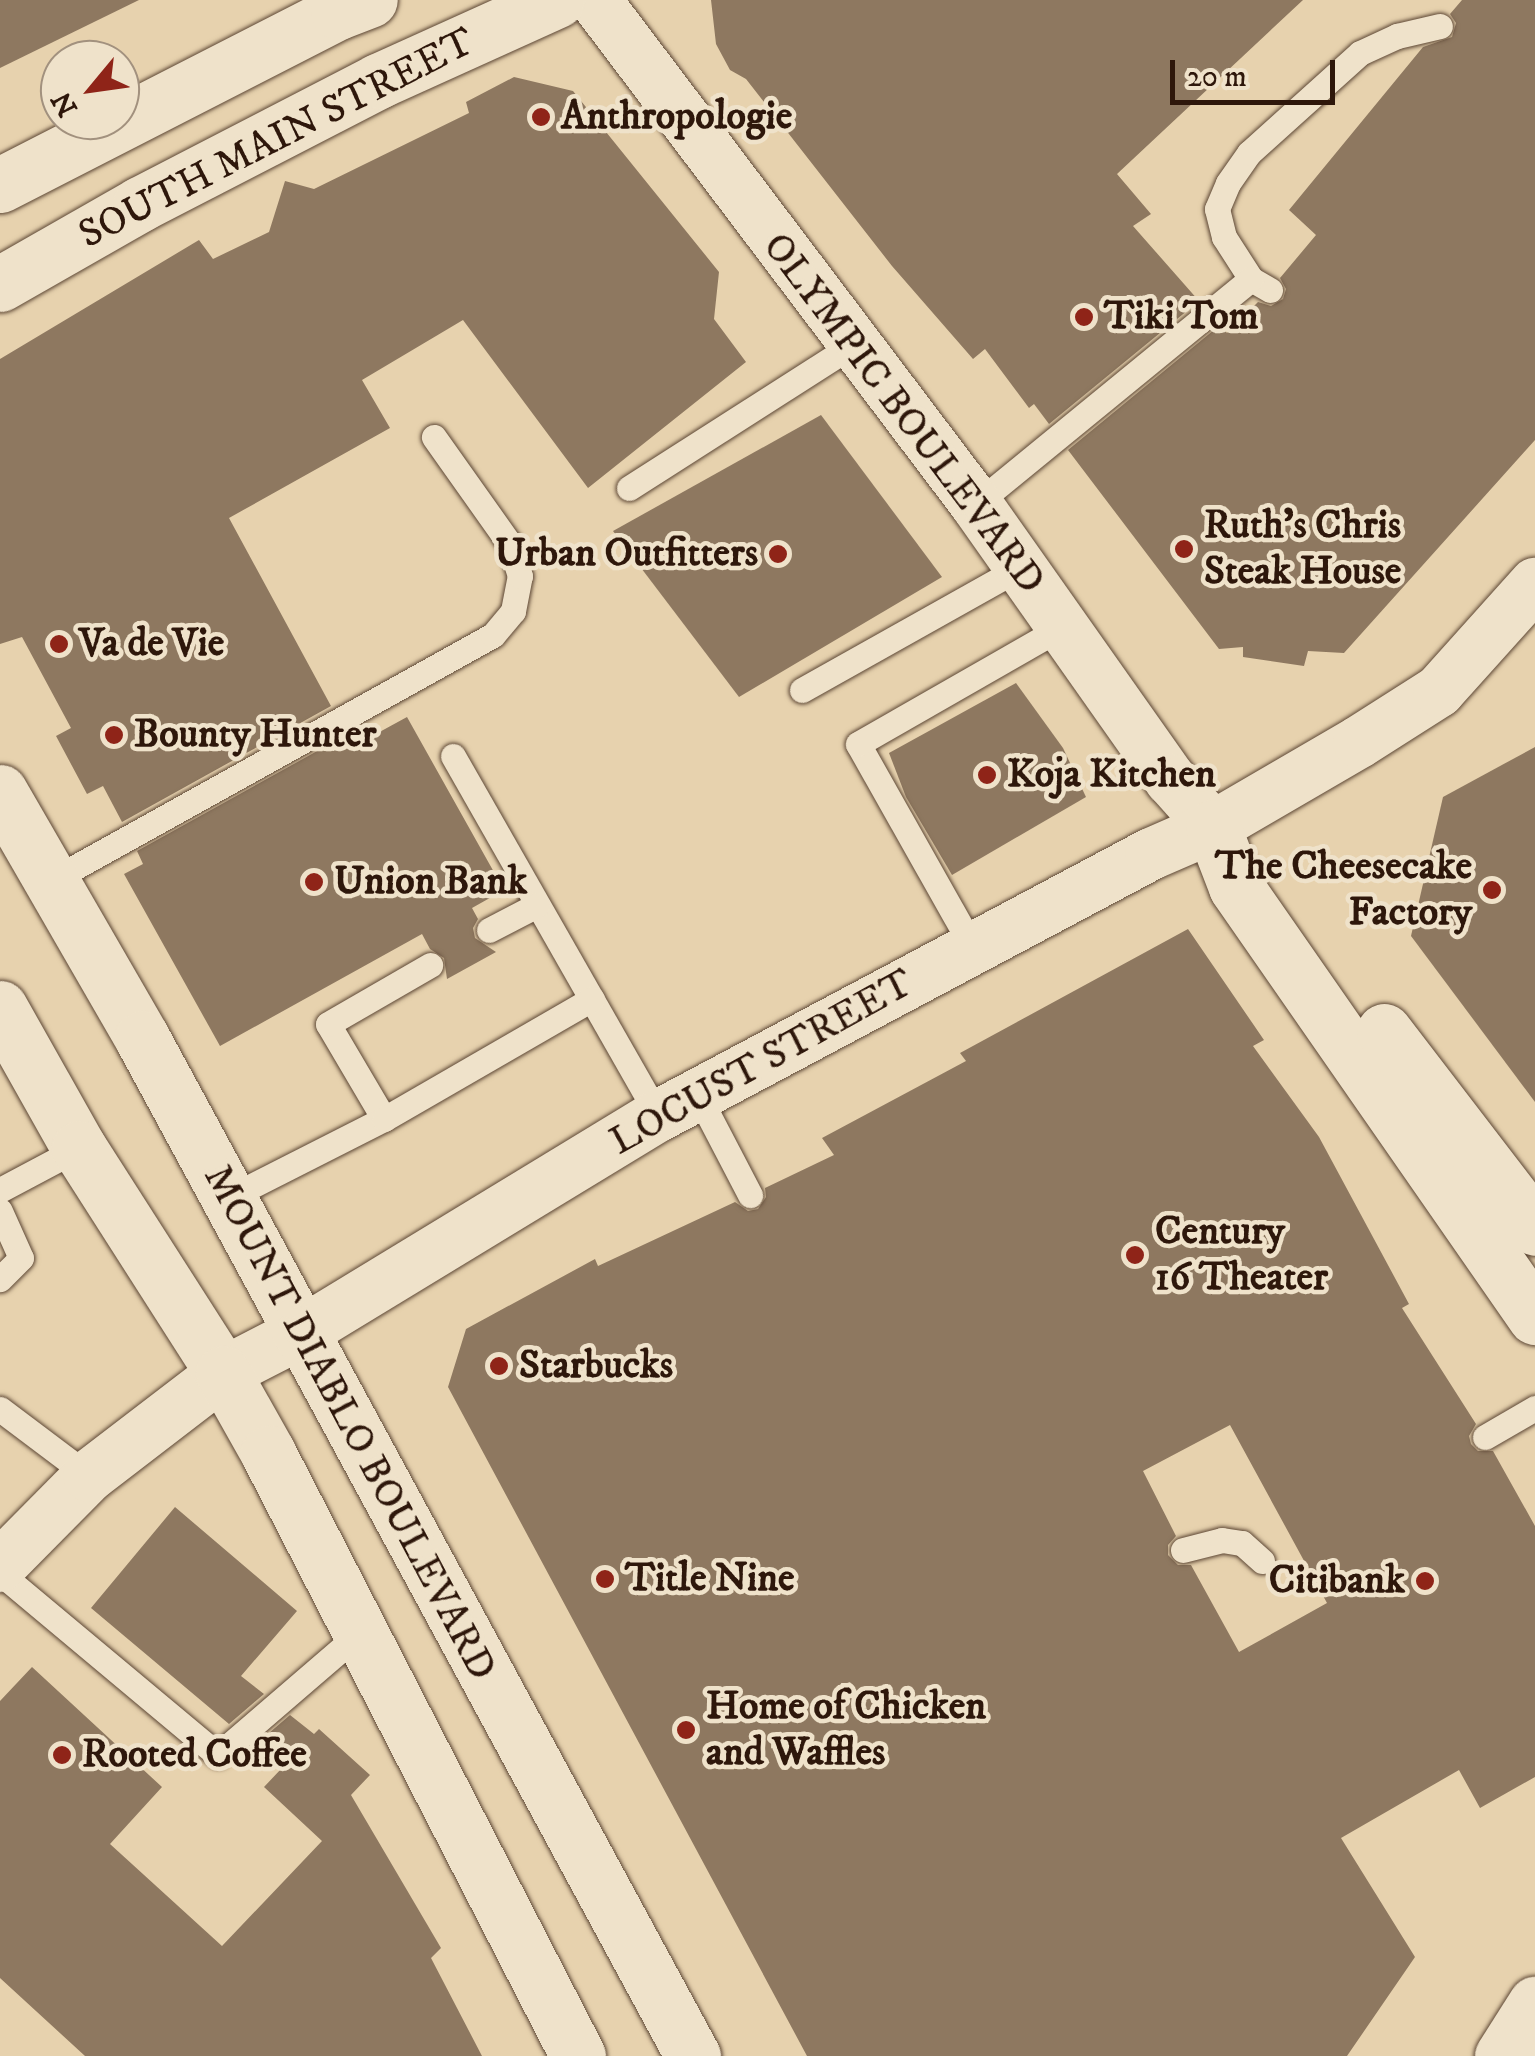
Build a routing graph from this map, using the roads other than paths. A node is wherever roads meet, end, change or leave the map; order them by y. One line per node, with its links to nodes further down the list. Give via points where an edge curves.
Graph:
1 (370, 0): 5 (main road, SOUTH MAIN STREET)
2 (557, 0): 6 (main road, SOUTH MAIN STREET, via 378,81)
3 (595, 0): 7 (street, OLYMPIC BOULEVARD)
4 (1440, 26): 10 (lane, via 1360,53 1249,153 1217,209 1224,237 1261,284)
5 (0, 185)
6 (0, 284)
7 (853, 344): 9 (lane); 10 (street, OLYMPIC BOULEVARD)
8 (434, 437): 18 (lane, via 509,543 520,576 513,611 493,635)
9 (630, 488)
10 (976, 504): 11 (street, OLYMPIC BOULEVARD)
11 (1020, 568): 13 (street, OLYMPIC BOULEVARD); 14 (lane)
12 (1535, 584): 17 (street, LOCUST STREET, via 1439,692)
13 (1062, 627): 17 (street, OLYMPIC BOULEVARD, via 1171,780); 21 (lane, via 858,744)
14 (802, 690)
15 (453, 756): 19 (lane)
16 (0, 792): 18 (main road, MOUNT DIABLO BOULEVARD)
17 (1213, 827): 21 (street, LOCUST STREET); 32 (main road, OLYMPIC BOULEVARD, via 1266,868); 34 (main road, OLYMPIC BOULEVARD, via 1236,887)
18 (52, 880): 30 (main road, MOUNT DIABLO BOULEVARD)
19 (538, 905): 20 (lane); 23 (lane)
20 (489, 930)
21 (974, 948): 25 (street, LOCUST STREET)
22 (430, 965): 26 (lane, via 328,1024)
23 (592, 999): 25 (lane); 26 (lane)
24 (0, 1008): 27 (main road)
25 (678, 1106): 29 (lane); 35 (street, LOCUST STREET)
26 (384, 1120): 30 (lane)
27 (79, 1148): 28 (lane); 36 (main road)
28 (0, 1190)
29 (750, 1194)
30 (228, 1198): 35 (main road, MOUNT DIABLO BOULEVARD)
31 (0, 1212): 33 (lane, via 21,1258)
32 (1535, 1228)
33 (0, 1280)
34 (1535, 1318)
35 (300, 1334): 36 (street, LOCUST STREET); 47 (main road, MOUNT DIABLO BOULEVARD)
36 (223, 1373): 40 (street, LOCUST STREET); 44 (main road)
37 (1535, 1408): 39 (lane)
38 (0, 1409): 40 (lane)
39 (1485, 1437)
40 (89, 1476): 43 (street, LOCUST STREET)
41 (1184, 1550): 42 (lane, via 1242,1542)
42 (1262, 1562)
43 (0, 1570): 44 (lane, via 218,1754)
44 (360, 1633): 46 (main road)
45 (1535, 2004): 48 (main road)
46 (578, 2056)
47 (692, 2056)
48 (1502, 2056)

